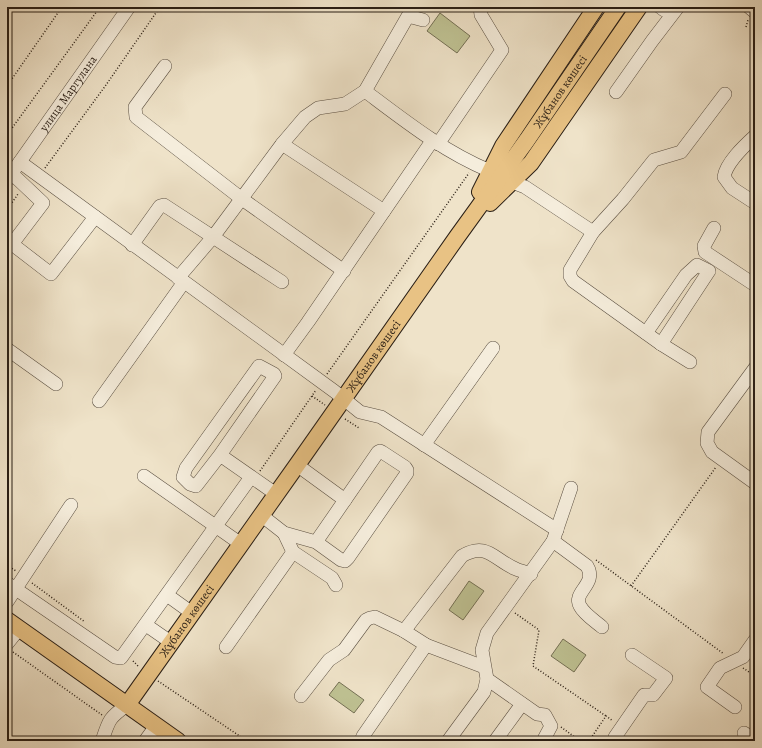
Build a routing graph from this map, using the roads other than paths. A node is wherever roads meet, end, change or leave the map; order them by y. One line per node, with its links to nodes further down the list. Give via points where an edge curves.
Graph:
1 (129, 7): 17 (street, улица Маргулана)
2 (480, 7): 15 (street, via 481,15 502,50)
3 (596, 7): 18 (main road, via 503,146)
4 (618, 7): 27 (main road, Жұбанов көшесі)
5 (639, 7): 19 (main road, via 531,163)
6 (678, 7): 12 (street)
7 (749, 7): 8 (street)
8 (755, 12)
9 (423, 20): 11 (street, via 408,16)
10 (164, 66): 20 (street, via 135,107 136,117)
11 (365, 91): 15 (street); 16 (street, via 345,104 318,108 305,117)
12 (616, 92)
13 (725, 94): 25 (street, via 681,152 654,160)
14 (755, 136): 21 (street, via 739,151 724,177 732,188)
15 (435, 142): 18 (street); 22 (street)
16 (282, 144): 20 (street); 22 (street)
17 (12, 171): 23 (street, via 36,174); 29 (street, via 43,203)
18 (490, 171): 27 (main road)
19 (512, 182): 25 (street, via 525,187); 27 (main road)
20 (242, 199): 26 (street); 30 (street)
21 (755, 203)
22 (384, 211): 30 (street)
23 (95, 217): 28 (street); 29 (street, via 51,274)
24 (714, 228): 33 (street, via 704,246 705,252)
25 (593, 232): 34 (street, via 570,270 570,276 573,281)
26 (213, 237): 28 (street, via 164,204); 31 (street); 32 (street)
27 (457, 237): 42 (main road, Жұбанов көшесі)
28 (132, 244): 31 (street)
29 (9, 246)
30 (344, 271): 38 (street)
31 (180, 280): 38 (street); 43 (street)
32 (282, 282)
33 (755, 285)
34 (646, 333): 35 (street); 35 (street, via 686,275 697,265 709,271)
35 (661, 344): 39 (street)
36 (7, 348): 41 (street)
37 (494, 348): 44 (street)
38 (284, 355): 42 (street)
39 (690, 362)
40 (755, 368): 49 (street, via 708,432 707,443 712,452)
41 (56, 384)
42 (343, 399): 44 (street, via 360,412 381,417); 46 (main road, Жұбанов көшесі)
43 (99, 402)
44 (424, 445): 57 (street)
45 (220, 455): 45 (street, via 275,376 265,368 259,366 186,468 183,477 196,486); 48 (street)
46 (297, 465): 51 (main road, Жұбанов көшесі); 52 (street)
47 (144, 476): 55 (street)
48 (251, 477): 51 (street); 55 (street)
49 (753, 478)
50 (571, 488): 57 (street)
51 (276, 494): 54 (main road, Жұбанов көшесі)
52 (345, 500): 58 (street); 58 (street, via 380,451 407,470 345,561)
53 (71, 505): 62 (street, via 24,577)
54 (261, 515): 56 (street); 59 (main road, Жұбанов көшесі)
55 (216, 526): 59 (street); 64 (street)
56 (284, 533): 58 (street); 60 (street)
57 (555, 536): 61 (street); 69 (street, via 590,571 590,578 579,597 579,604)
58 (316, 542)
59 (241, 544): 66 (main road, Жұбанов көшесі)
60 (293, 552): 63 (street, via 332,578); 74 (street)
61 (531, 574): 70 (street, via 515,569 482,550 471,550 462,556); 77 (street, via 488,633 482,650)
62 (12, 586): 65 (street); 68 (street, via 121,658)
63 (336, 586)
64 (167, 595): 66 (street); 68 (street)
65 (7, 602)
66 (192, 613): 72 (main road, Жұбанов көшесі)
67 (13, 624): 75 (street); 80 (main road)
68 (146, 625): 72 (street)
69 (602, 627)
70 (404, 631): 73 (street); 78 (street, via 375,617 366,620 344,650 329,660)
71 (755, 640): 81 (street, via 743,657 720,668 707,687)
72 (172, 642): 80 (main road, Жұбанов көшесі)
73 (426, 645): 77 (street); 87 (street)
74 (226, 647)
75 (10, 648)
76 (632, 655): 91 (street, via 666,678 653,695 644,696 615,737)
77 (486, 673): 79 (street); 88 (street, via 484,692)
78 (301, 696)
79 (522, 704): 89 (street); 90 (street, via 536,714 545,715 551,726)
80 (127, 705): 82 (main road); 84 (street, via 112,716)
81 (735, 707)
82 (156, 726): 85 (street); 86 (main road)
83 (744, 733): 92 (street)
84 (102, 741)
85 (145, 741)
86 (178, 741)
87 (362, 741)
88 (448, 741)
89 (495, 741)
90 (543, 741)
91 (616, 741)
92 (755, 741)

